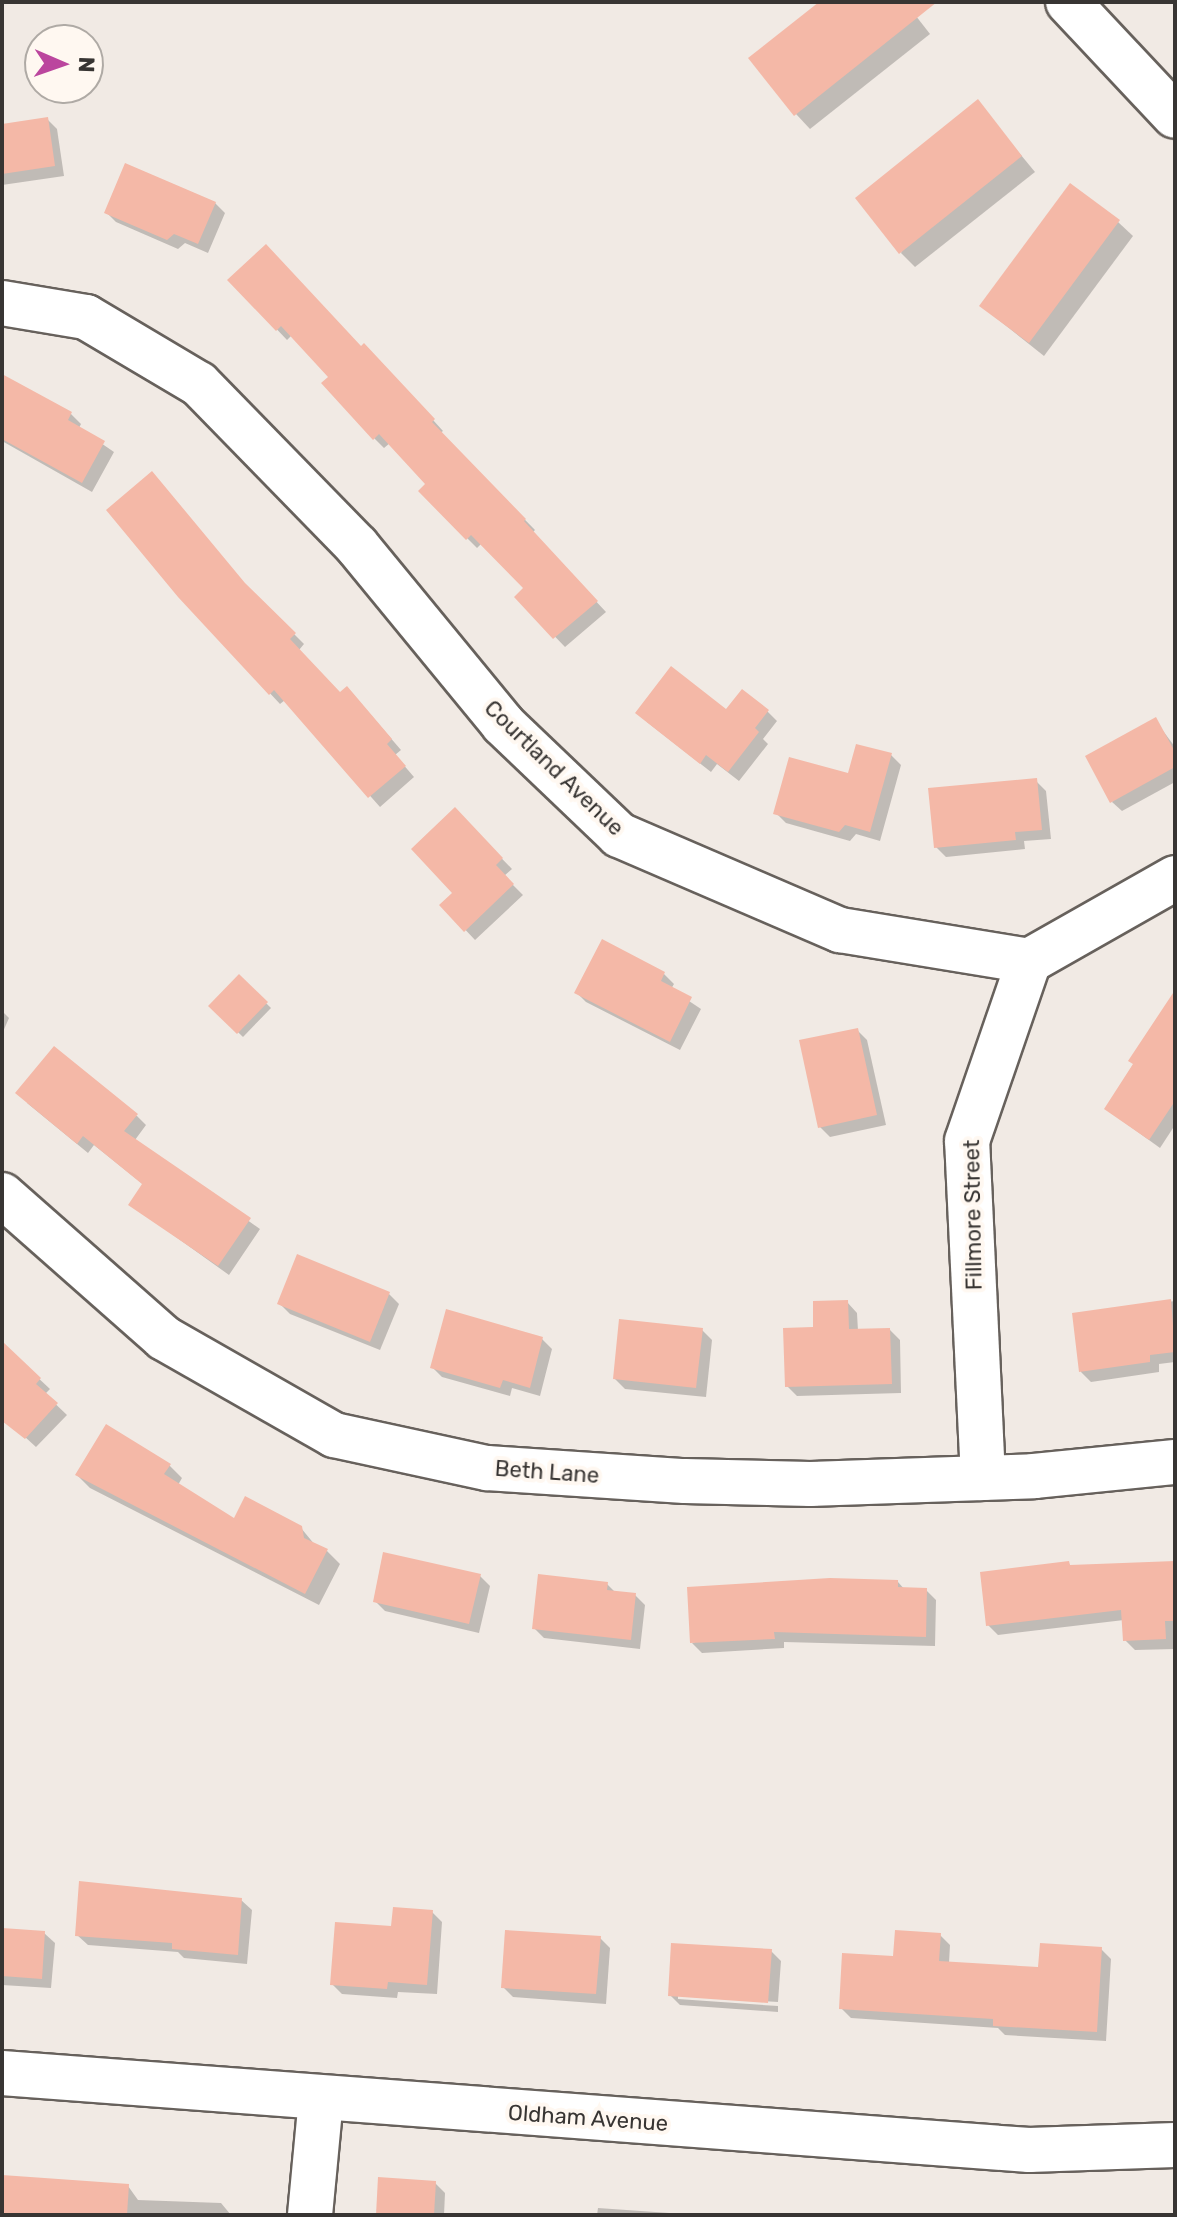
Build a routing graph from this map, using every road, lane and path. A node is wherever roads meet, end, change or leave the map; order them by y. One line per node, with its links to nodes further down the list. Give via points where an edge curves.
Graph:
1 (1068, 2): 2 (street)
2 (1175, 116)
3 (2, 303): 5 (street, Courtland Avenue, via 86,317 199,384 357,546 503,724 619,835 840,930)
4 (1175, 878): 5 (street)
5 (1029, 961): 8 (street, Fillmore Street, via 967,1141)
6 (2, 1195): 8 (street, Beth Lane, via 164,1338 334,1435 487,1468 810,1484)
7 (1175, 1462): 8 (street, Beth Lane)
8 (983, 1478)
9 (2, 2073): 10 (street, Oldham Avenue)
10 (321, 2099): 11 (street, Oldham Avenue, via 1029,2150); 12 (street)
11 (1175, 2145)
12 (310, 2215)

